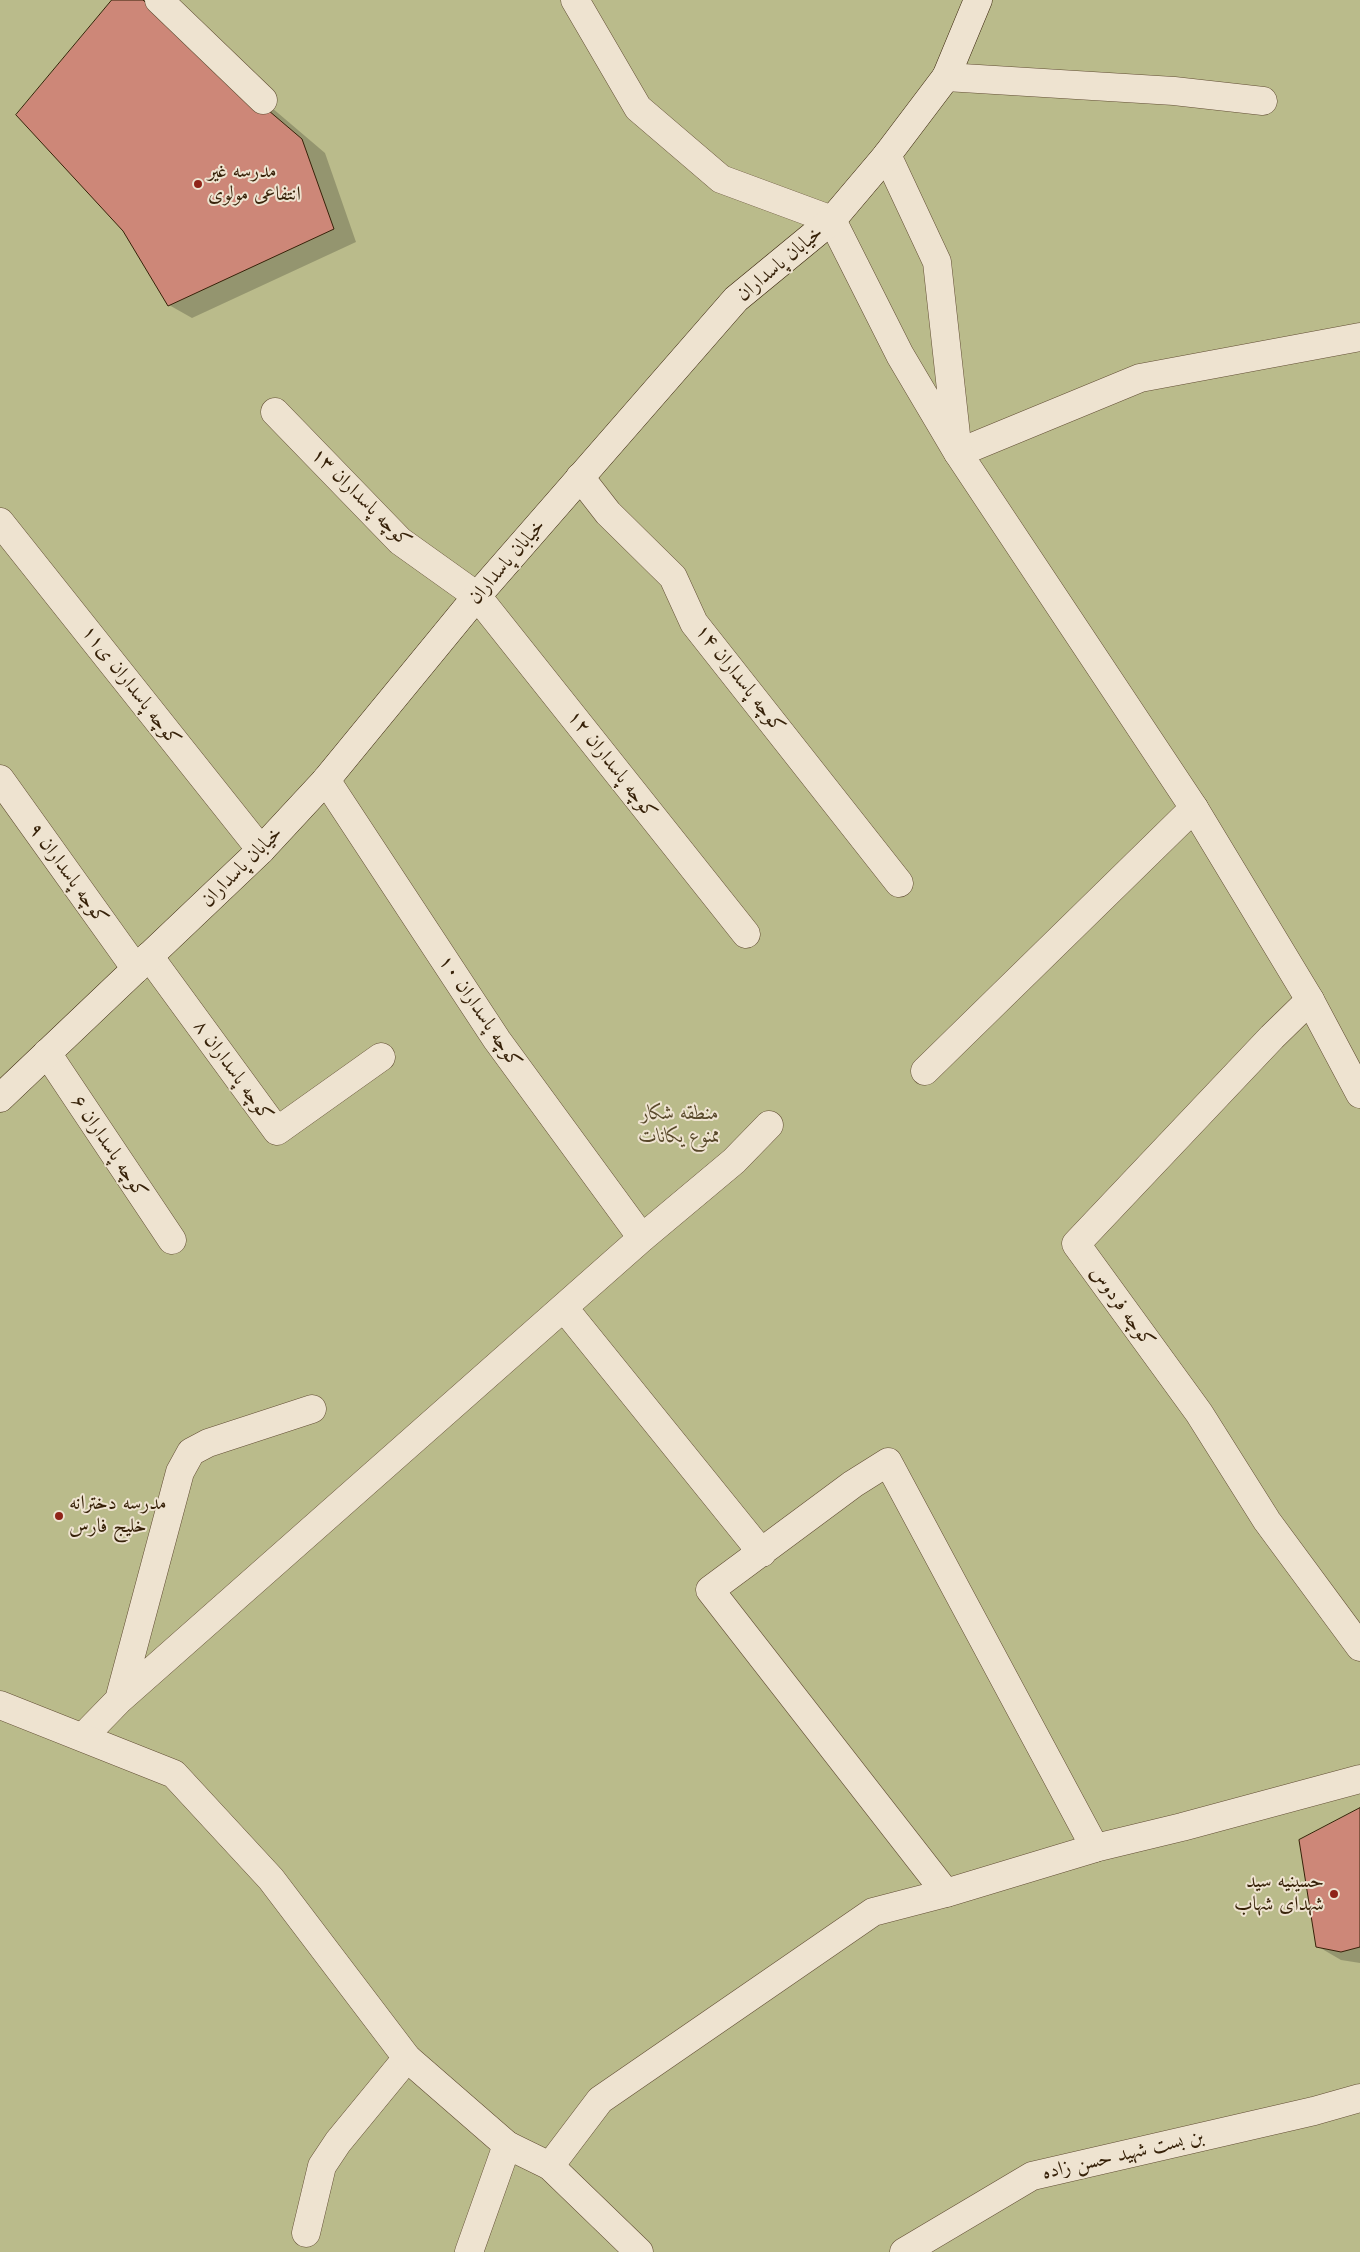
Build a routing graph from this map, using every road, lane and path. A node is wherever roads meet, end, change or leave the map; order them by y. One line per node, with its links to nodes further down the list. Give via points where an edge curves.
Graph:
1 (159, 0): 5 (street)
2 (575, 0): 8 (street, via 638,108 721,179)
3 (978, 0): 4 (street, خیابان پاسداران)
4 (946, 77): 6 (street, via 1174,91); 7 (street, خیابان پاسداران)
5 (263, 100)
6 (1263, 101)
7 (887, 156): 8 (street, خیابان پاسداران); 11 (street, via 937,262)
8 (832, 220): 11 (street, via 900,355); 12 (street, خیابان پاسداران, via 736,299)
9 (1360, 337): 11 (street, via 1140,378)
10 (275, 412): 14 (street, کوچه پاسداران ۱۳, via 400,541)
11 (958, 453): 17 (street)
12 (580, 478): 14 (street, خیابان پاسداران); 19 (street, کوچه پاسداران ۱۴, via 608,513 673,577 694,623)
13 (0, 522): 18 (street, کوچه پاسداران ی۱۱)
14 (477, 596): 16 (street, خیابان پاسداران); 20 (street, کوچه پاسداران ۱۲)
15 (0, 778): 21 (street, کوچه پاسداران ۹)
16 (326, 780): 18 (street, خیابان پاسداران); 29 (street, کوچه پاسداران ۱۰, via 497,1040)
17 (1194, 808): 22 (street); 25 (street)
18 (261, 850): 21 (street, خیابان پاسداران)
19 (900, 883)
20 (746, 934)
21 (142, 963): 23 (street, خیابان پاسداران); 24 (street, کوچه پاسداران ۸, via 278,1131)
22 (1310, 1000): 26 (street); 34 (street, کوچه فردوس, via 1076,1244 1198,1413 1267,1521)
23 (47, 1053): 27 (street, خیابان پاسداران); 30 (street, کوچه پاسداران ۶)
24 (381, 1057)
25 (925, 1071)
26 (1360, 1094)
27 (0, 1098)
28 (769, 1126): 29 (street, via 734,1161)
29 (642, 1238): 31 (street)
30 (172, 1240)
31 (564, 1308): 33 (street); 35 (street)
32 (312, 1409): 35 (street, via 208,1443 191,1452 180,1472)
33 (762, 1553): 39 (street, via 853,1484 888,1462); 40 (street, via 710,1590)
34 (1360, 1647)
35 (120, 1700): 37 (street)
36 (0, 1705): 37 (street)
37 (83, 1736): 41 (street, via 174,1774 271,1879)
38 (1360, 1779): 39 (street)
39 (1095, 1848): 40 (street)
40 (946, 1893): 44 (street, via 873,1912 600,2100)
41 (407, 2058): 43 (street); 45 (street, via 322,2166)
42 (1360, 2098): 48 (street, بن بست شهید حسن زاده, via 1314,2112 1032,2176)
43 (507, 2145): 44 (street); 46 (street)
44 (550, 2166): 47 (street)
45 (306, 2233)
46 (469, 2252)
47 (639, 2252)
48 (904, 2252)

